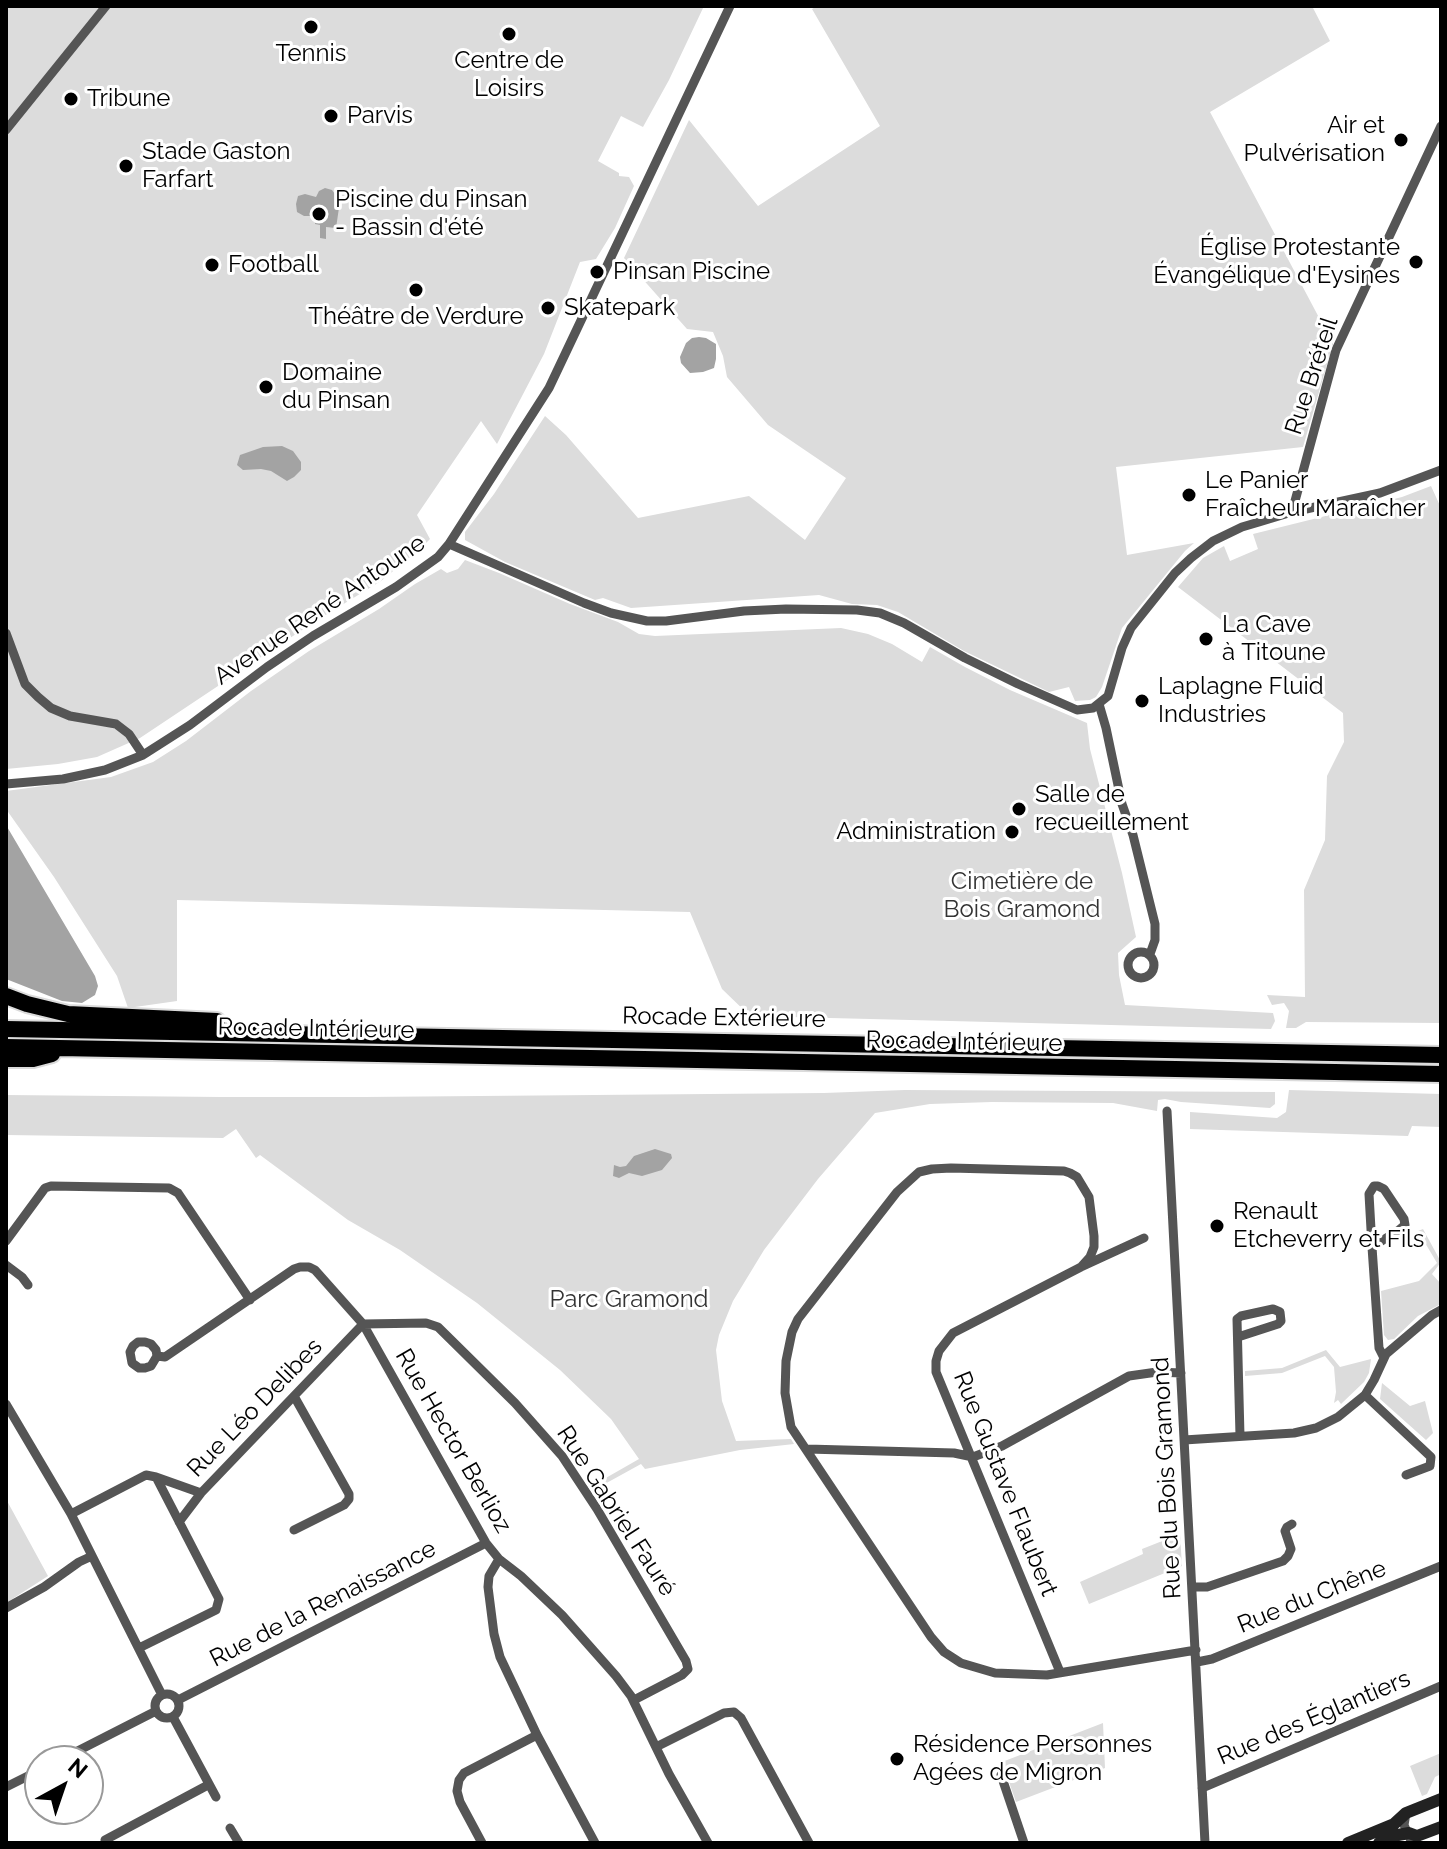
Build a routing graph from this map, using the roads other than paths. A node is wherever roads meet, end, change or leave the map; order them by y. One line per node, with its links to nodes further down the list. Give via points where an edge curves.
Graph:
1 (106, 6): 4 (street)
2 (730, 6): 7 (street, Avenue René Antoune, via 549,388)
3 (1441, 126): 6 (street, Rue Bréteil, via 1336,350)
4 (6, 130)
5 (1441, 470): 6 (street, via 1380,493)
6 (1292, 512): 9 (street, via 1225,534 1183,565 1131,628 1108,696)
7 (449, 544): 9 (street, via 584,603 647,621 786,609 880,613 1069,708); 10 (street, Avenue René Antoune, via 408,579 313,636)
8 (6, 633): 10 (street, via 25,684 38,697 70,716 116,724)
9 (1099, 704): 12 (street, via 1155,924)
10 (143, 755): 11 (street, Avenue René Antoune, via 63,779)
11 (6, 784)
12 (1150, 954)
13 (6, 996): 15 (highway, via 68,1014 222,1021)
14 (6, 1029): 15 (highway, Rocade Extérieure)
15 (248, 1034): 18 (highway, Rocade Extérieure)
16 (6, 1047): 17 (highway, Rocade Intérieure)
17 (72, 1048): 19 (highway, via 33,1059); 20 (highway, Rocade Intérieure)
18 (1441, 1055)
19 (6, 1059)
20 (1441, 1074)
21 (1167, 1111): 34 (street, Rue du Bois Gramond)
22 (1144, 1238): 26 (street, Rue Gustave Flaubert)
23 (6, 1241): 28 (street, via 51,1186 169,1188 178,1193)
24 (1372, 1247): 24 (street, via 1369,1194 1378,1186 1405,1225); 33 (street)
25 (6, 1265): 27 (street)
26 (1081, 1267): 40 (street, via 1090,1257 1094,1236 1089,1197 1077,1177 1064,1171 919,1172 897,1192 792,1332 786,1409); 41 (street, Rue Gustave Flaubert, via 953,1333 939,1351 936,1372)
27 (28, 1285)
28 (250, 1300): 30 (street, Rue Hector Berlioz, via 294,1269 309,1267); 32 (street, via 165,1357)
29 (1441, 1310): 33 (street)
30 (363, 1324): 36 (street, Rue Léo Delibes); 49 (street, Rue Hector Berlioz); 62 (street, Rue Gabriel Fauré, via 438,1327 562,1456 686,1661 688,1669 682,1675)
31 (1238, 1337): 31 (street, via 1241,1316 1280,1312 1278,1324); 38 (street)
32 (157, 1356)
33 (1384, 1358): 35 (street)
34 (1181, 1373): 39 (street, Rue du Bois Gramond); 41 (street, via 1129,1376)
35 (1365, 1395): 38 (street, via 1316,1428); 42 (street, via 1431,1457 1430,1466)
36 (294, 1396): 44 (street, Rue Léo Delibes); 48 (street, via 349,1494 344,1505)
37 (6, 1404): 45 (street)
38 (1240, 1436): 39 (street)
39 (1184, 1440): 53 (street, Rue du Bois Gramond)
40 (807, 1449): 41 (street); 58 (street, via 944,1652 995,1673)
41 (973, 1457): 58 (street, Rue Gustave Flaubert)
42 (1406, 1475)
43 (156, 1477): 44 (street); 45 (street, via 146,1475); 46 (street)
44 (201, 1493): 46 (street, Rue Léo Delibes)
45 (71, 1514): 50 (street)
46 (179, 1522): 55 (street, via 219,1599 216,1610)
47 (1292, 1524): 53 (street, via 1285,1531 1291,1549 1283,1561)
48 (294, 1530)
49 (486, 1543): 51 (street, Rue Hector Berlioz); 61 (street, Rue de la Renaissance)
50 (92, 1556): 54 (street); 55 (street)
51 (499, 1559): 62 (street, Rue Hector Berlioz, via 562,1615); 65 (street, via 488,1587 494,1634)
52 (1441, 1566): 57 (street, Rue du Chêne)
53 (1193, 1587): 56 (street, Rue du Bois Gramond)
54 (6, 1608)
55 (139, 1648): 60 (street)
56 (1196, 1650): 57 (street, Rue du Bois Gramond); 58 (street)
57 (1197, 1662): 72 (street, Rue du Bois Gramond)
58 (1060, 1672)
59 (1441, 1686): 72 (street, Rue des Églantiers)
60 (162, 1695): 61 (street); 63 (street)
61 (178, 1700): 64 (street, via 180,1708)
62 (634, 1700): 67 (street, Rue Hector Berlioz)
63 (156, 1711): 64 (street); 66 (street)
64 (173, 1717): 70 (street)
65 (537, 1735): 81 (street, via 459,1780 460,1802); 82 (street)
66 (89, 1745)
67 (656, 1747): 83 (street, Rue Hector Berlioz); 84 (street, via 734,1712)
68 (1001, 1775): 85 (street)
69 (24, 1778): 71 (street)
70 (208, 1785): 73 (street); 79 (street)
71 (6, 1787)
72 (1202, 1788): 86 (street, Rue du Bois Gramond)
73 (216, 1797)
74 (1441, 1799): 75 (street)
75 (1406, 1813): 78 (street, via 1404,1825); 87 (street, via 1394,1824)
76 (1441, 1827): 78 (street)
77 (230, 1828): 80 (street)
78 (1411, 1838): 88 (street, via 1398,1835)
79 (105, 1840)
80 (239, 1843)
81 (482, 1843)
82 (595, 1843)
83 (708, 1843)
84 (809, 1843)
85 (1024, 1843)
86 (1205, 1843)
87 (1348, 1843)
88 (1379, 1843)

